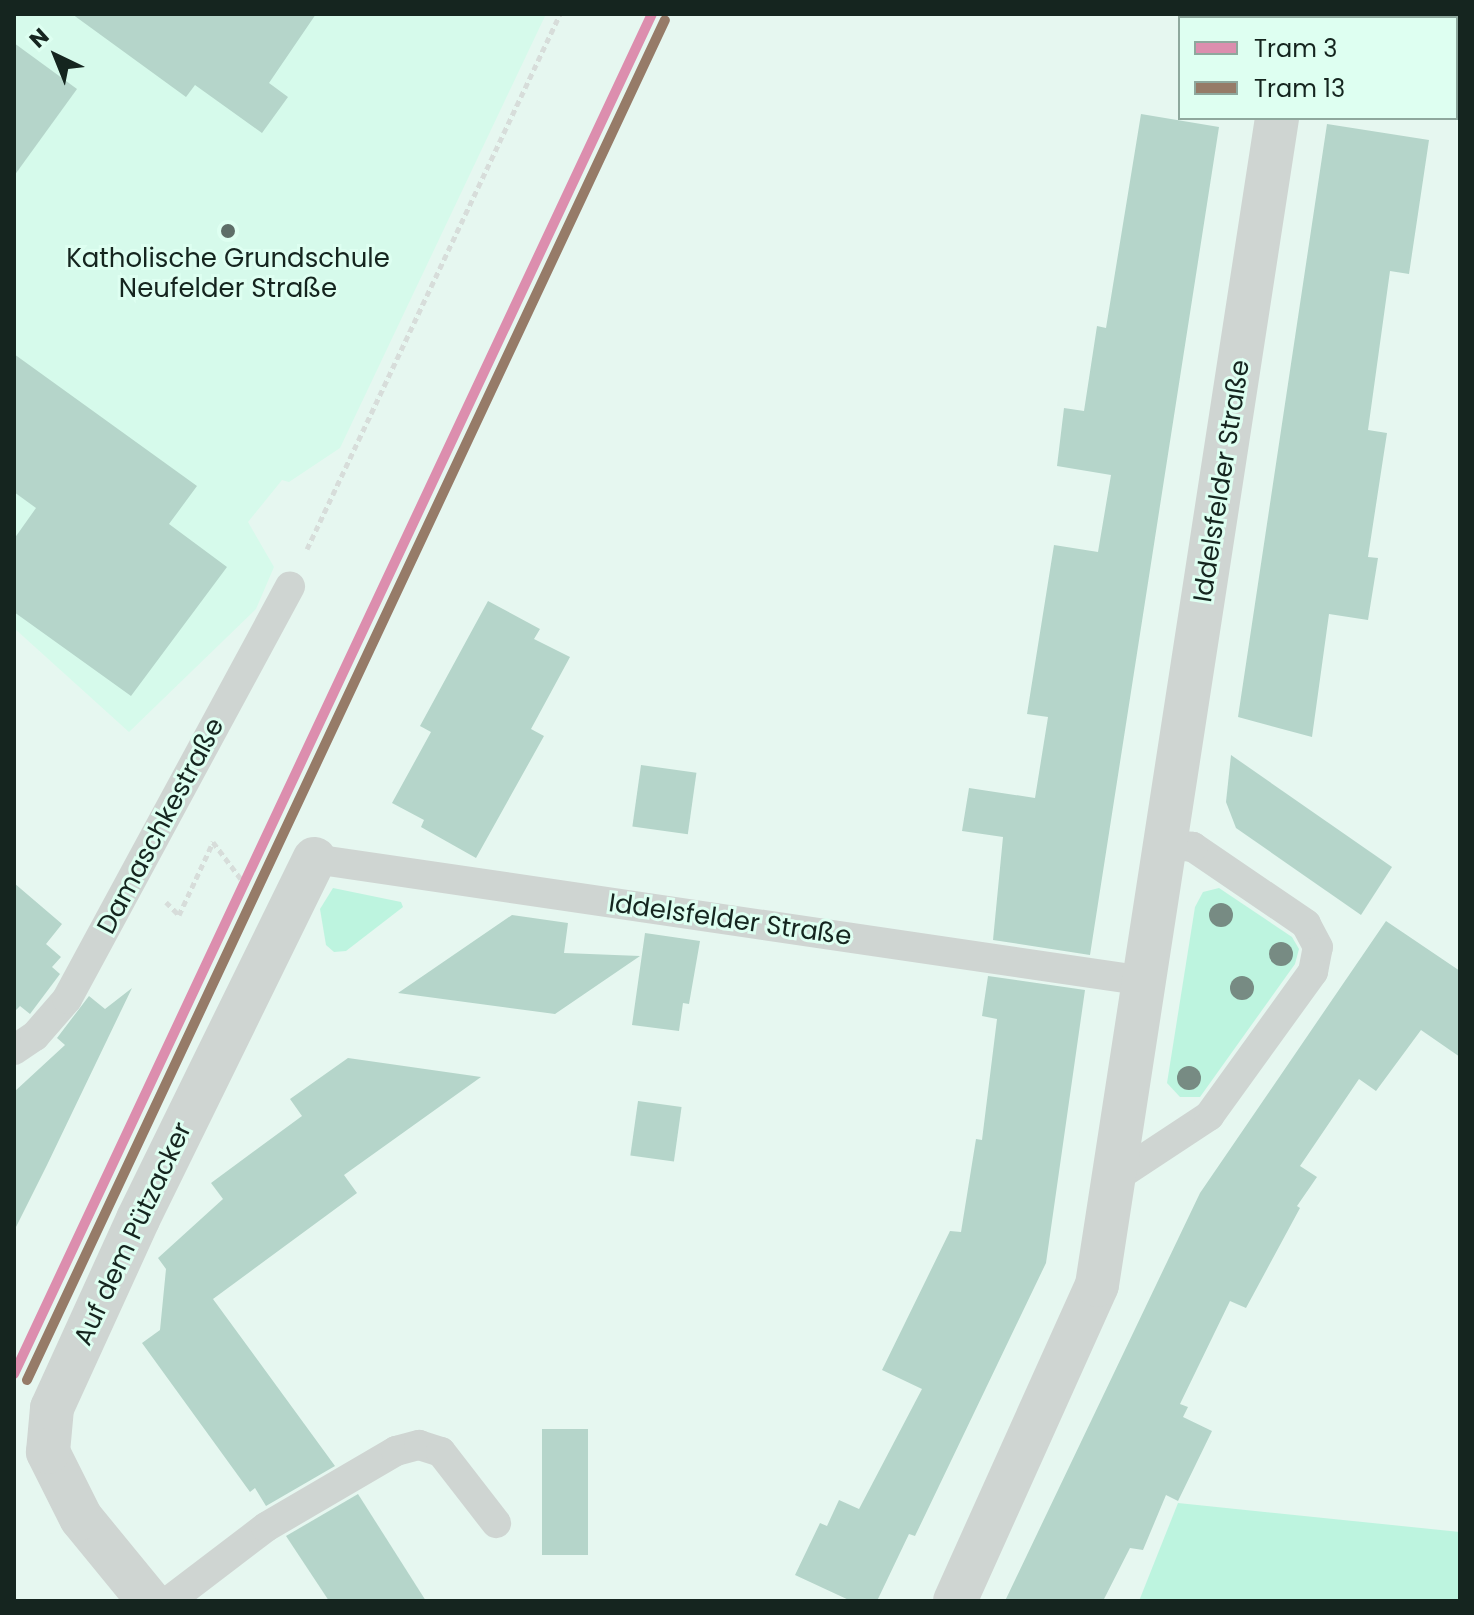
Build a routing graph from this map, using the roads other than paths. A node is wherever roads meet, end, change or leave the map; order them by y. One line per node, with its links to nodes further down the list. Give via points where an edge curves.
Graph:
1 (1277, 120): 3 (street, Iddelsfelder Straße)
2 (290, 586): 6 (lane, Damaschkestraße, via 67,999 35,1036)
3 (1166, 844): 5 (street, Iddelsfelder Straße); 7 (lane, via 1193,847 1306,924 1318,947 1313,972 1209,1116)
4 (314, 859): 5 (lane, Iddelsfelder Straße); 9 (street, Auf dem Pützacker, via 52,1408 48,1452 81,1518)
5 (1145, 981): 7 (street, Iddelsfelder Straße)
6 (14, 1050)
7 (1115, 1178): 11 (street, Iddelsfelder Straße, via 1097,1285)
8 (496, 1523): 10 (lane, via 441,1452 419,1445 396,1451 266,1527)
9 (149, 1601)
10 (169, 1601)
11 (955, 1601)

